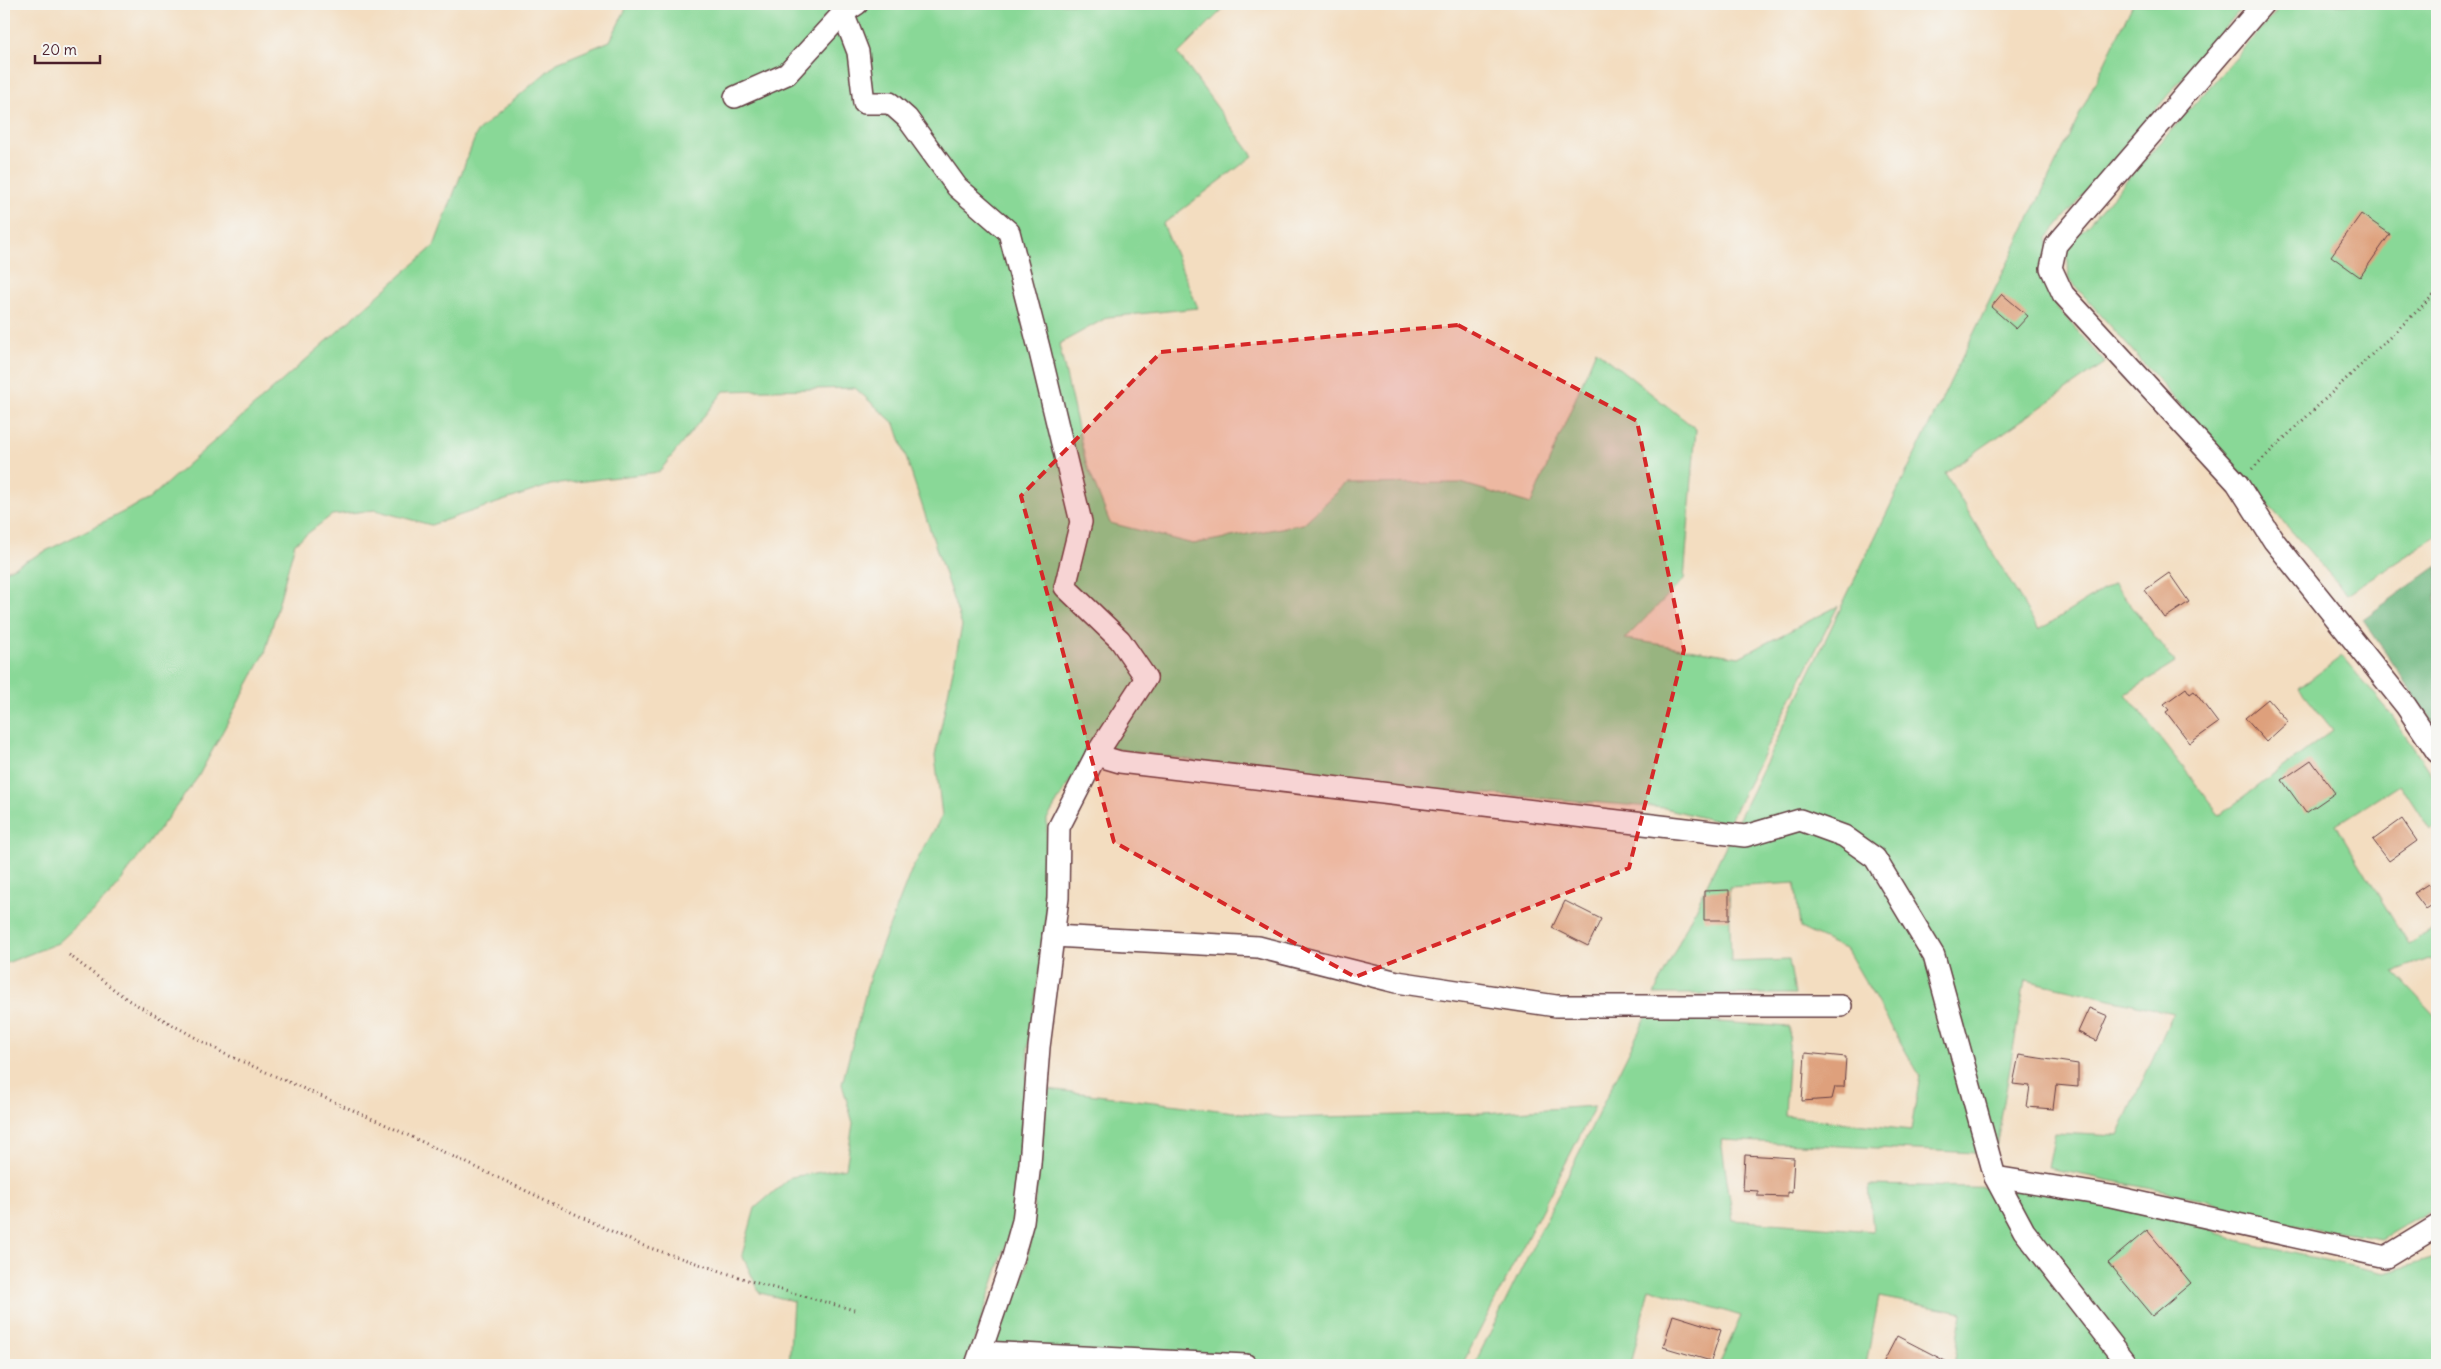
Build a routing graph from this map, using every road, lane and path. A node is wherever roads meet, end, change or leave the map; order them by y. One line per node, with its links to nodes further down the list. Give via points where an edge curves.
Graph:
1 (2263, 4): 5 (street, via 2056,245 2051,268 2063,294)
2 (850, 8): 3 (street, via 787,74); 7 (street, via 864,103 890,103 907,118 958,187 1009,232 1080,522 1065,587 1120,640 1146,678)
3 (736, 97)
4 (2437, 292): 5 (path)
5 (2237, 483): 6 (street, via 2274,541 2406,706)
6 (2437, 752)
7 (1096, 755): 8 (street, via 1059,827 1058,898); 11 (street, via 1120,762 1745,836 1800,820 1844,836 1875,858 1934,956)
8 (1053, 936): 10 (street, via 1258,947 1397,982 1556,1006); 14 (street, via 1023,1221)
9 (69, 955): 13 (path, via 128,1000 226,1054 382,1123 641,1245 763,1285)
10 (1841, 1006)
11 (1995, 1177): 12 (street, via 2111,1196 2386,1257); 16 (street, via 2024,1231)
12 (2437, 1226)
13 (854, 1310)
14 (978, 1359): 15 (street)
15 (1246, 1365)
16 (2128, 1365)

